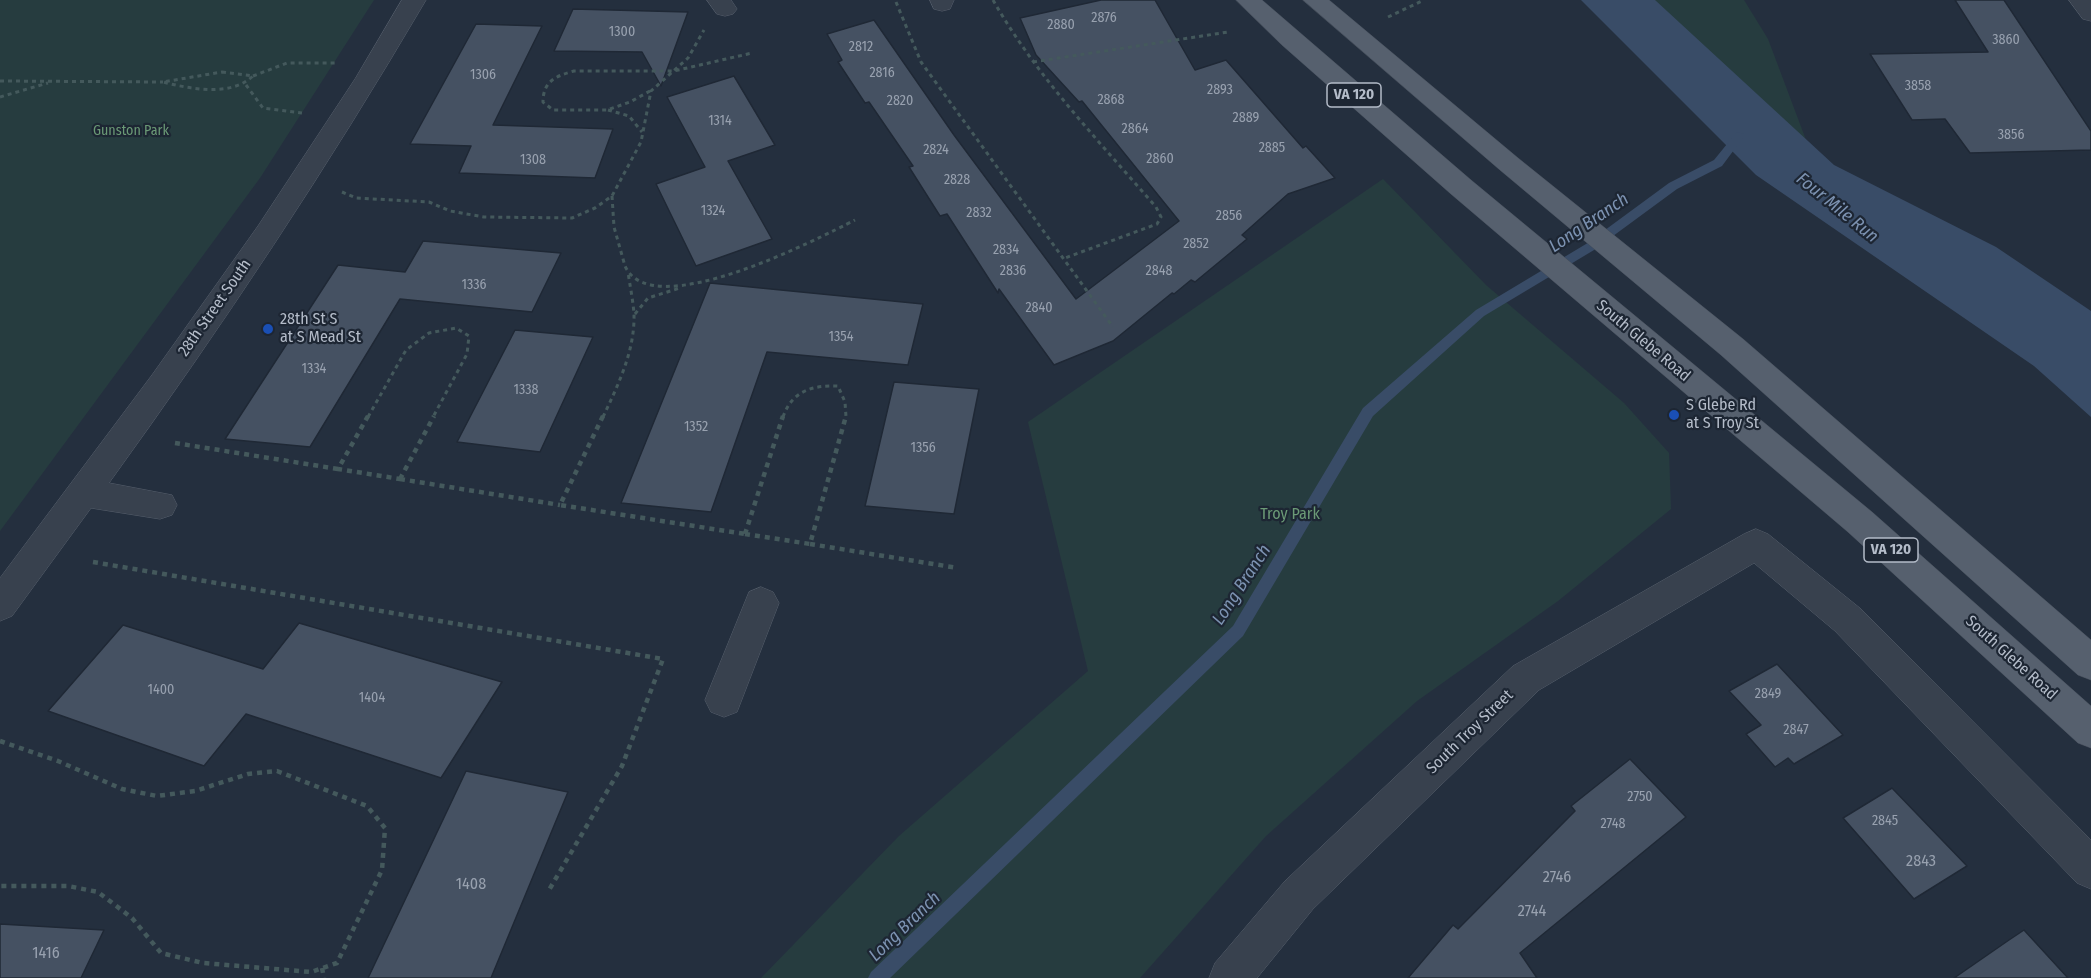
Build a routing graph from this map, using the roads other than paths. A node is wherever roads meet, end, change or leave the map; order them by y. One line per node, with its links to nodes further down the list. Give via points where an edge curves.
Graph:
1 (414, 0): 6 (street, 28th Street South, via 262,242)
2 (1248, 0): 12 (main road, South Glebe Road / VA 120, via 1461,187 1860,522)
3 (1315, 0): 10 (main road, VA 120, via 1732,347)
4 (2081, 0): 5 (street)
5 (2091, 14)
6 (84, 493): 7 (street); 9 (street, 28th Street South)
7 (160, 505)
8 (761, 603): 11 (street)
9 (0, 605)
10 (2091, 663)
11 (724, 700)
12 (2091, 730)
13 (2091, 869): 14 (street, South Troy Street, via 1848,620 1756,544 1526,678 1299,895)
14 (1230, 978)

